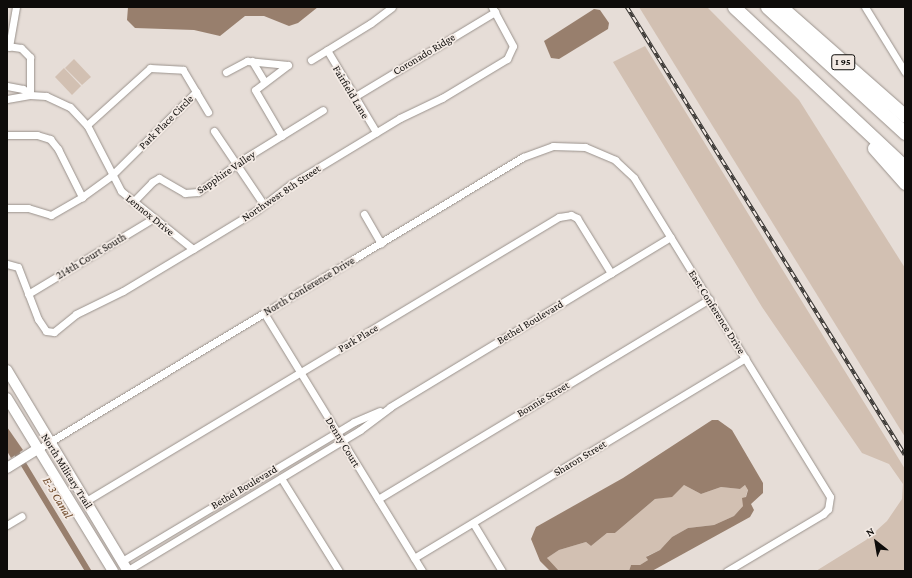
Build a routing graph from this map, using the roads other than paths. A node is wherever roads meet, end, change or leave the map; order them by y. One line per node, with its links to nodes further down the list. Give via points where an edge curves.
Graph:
1 (16, 7): 9 (street)
2 (392, 7): 10 (street)
3 (734, 7): 15 (highway)
4 (745, 7): 32 (highway)
5 (767, 7): 28 (highway)
6 (781, 7): 24 (highway, I 95)
7 (865, 7): 14 (street)
8 (493, 9): 20 (street, Coronado Ridge); 27 (street, Northwest 8th Street, via 510,36 512,53 442,98)
9 (8, 46): 19 (street, via 21,48 30,57)
10 (327, 50): 11 (street); 20 (street, Fairfield Lane)
11 (311, 60)
12 (252, 61): 13 (street); 16 (street); 16 (street, via 288,65)
13 (226, 72)
14 (905, 72)
15 (811, 80): 34 (highway); 36 (highway, via 819,96)
16 (264, 81): 30 (street, via 255,90)
17 (7, 86): 19 (street, Lennox Drive, via 23,89)
18 (196, 92): 23 (street, Park Place Circle); 25 (street, Park Place Circle, via 179,68 150,68); 35 (street, Park Place Circle)
19 (30, 95): 21 (street, Lennox Drive); 25 (street, Lennox Drive, via 63,102 77,112)
20 (354, 97): 27 (street, Fairfield Lane)
21 (7, 99)
22 (323, 110): 30 (street, Sapphire Valley)
23 (208, 112)
24 (905, 116)
25 (87, 125): 35 (street, Lennox Drive)
26 (214, 131): 33 (street)
27 (376, 132): 39 (street, Northwest 8th Street, via 291,184)
28 (905, 133)
29 (7, 135): 37 (street, via 37,134 50,139 58,149)
30 (282, 136): 33 (street, Sapphire Valley)
31 (585, 147): 43 (street, East Conference Drive, via 615,160 631,174); 44 (street, North Conference Drive, via 564,144 533,152)
32 (905, 157)
33 (234, 165): 38 (street, Sapphire Valley, via 224,176 193,194 184,193 164,179 155,179); 39 (street)
34 (905, 167)
35 (111, 176): 37 (street); 38 (street, Lennox Drive)
36 (905, 183)
37 (82, 197): 40 (street, via 51,215 28,208)
38 (133, 202): 42 (street, Lennox Drive)
39 (264, 205): 45 (street, Northwest 8th Street)
40 (7, 208)
41 (364, 214): 44 (street)
42 (154, 218): 45 (street, Lennox Drive); 48 (street, 214th Court South)
43 (671, 237): 47 (street, Bethel Boulevard); 49 (street, East Conference Drive)
44 (381, 243): 50 (street, North Conference Drive)
45 (193, 249): 48 (street, Northwest 8th Street, via 123,291 76,314 49,333 38,320)
46 (7, 264): 48 (street, via 18,267)
47 (611, 273): 53 (street, Park Place, via 577,218 565,214); 55 (street, Bethel Boulevard)
48 (28, 294)
49 (709, 299): 51 (street, East Conference Drive); 62 (street, Bonnie Street)
50 (264, 313): 53 (street, Denny Court); 58 (street, North Conference Drive)
51 (745, 358): 65 (street, Sharon Street); 74 (street, East Conference Drive, via 830,497 830,504 823,514)
52 (7, 370): 58 (main road, North Military Trail)
53 (301, 373): 56 (street, Denny Court); 63 (street, Park Place)
54 (7, 398): 59 (main road, North Military Trail)
55 (390, 407): 56 (street, Bethel Boulevard); 57 (street, Bethel Boulevard)
56 (337, 432): 57 (street, Denny Court); 68 (street, Bethel Boulevard)
57 (342, 441): 61 (street, Bethel Boulevard); 62 (street, Denny Court)
58 (49, 442): 59 (street, North Conference Drive); 63 (main road, North Military Trail)
59 (35, 451): 60 (main road); 69 (main road, North Military Trail)
60 (7, 468)
61 (282, 478): 70 (street, Bethel Boulevard); 71 (street)
62 (378, 499): 67 (street, Denny Court)
63 (86, 501): 68 (main road, North Military Trail)
64 (22, 516): 66 (street)
65 (473, 523): 67 (street, Sharon Street); 73 (street)
66 (7, 525)
67 (414, 558): 72 (street, Denny Court)
68 (122, 561): 70 (main road, North Military Trail)
69 (111, 567): 70 (main road)
70 (128, 571)
71 (339, 571)
72 (422, 571)
73 (502, 571)
74 (727, 571)

